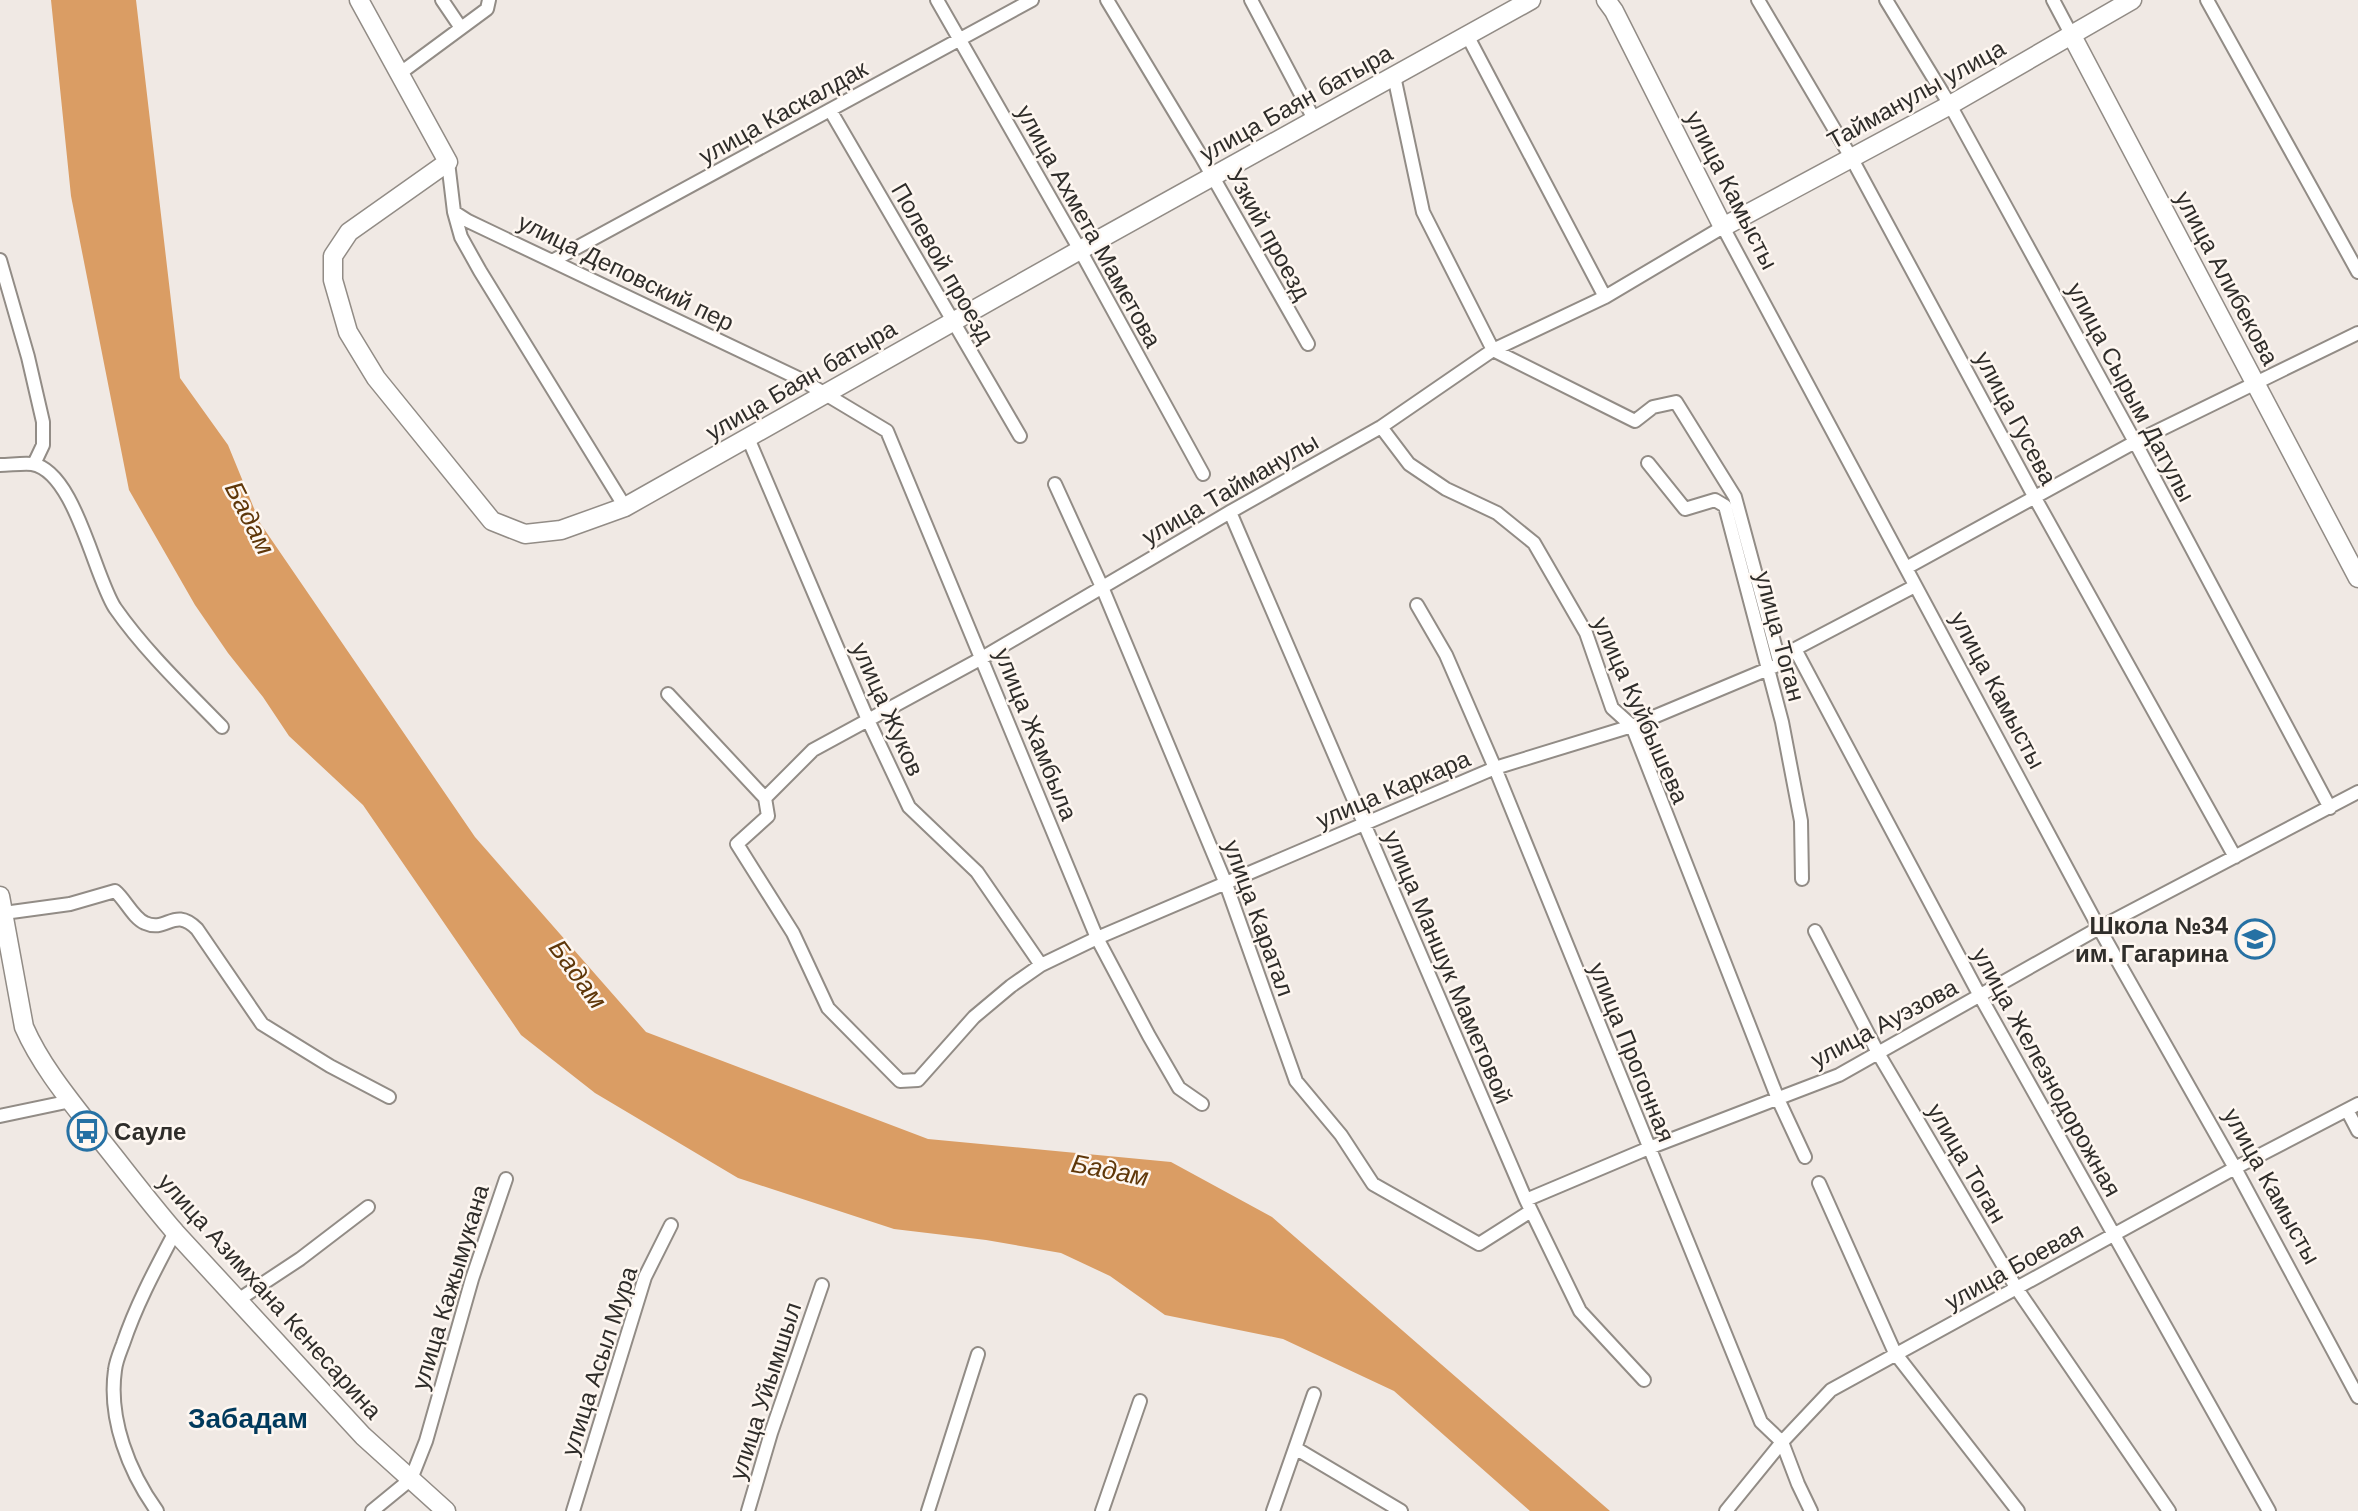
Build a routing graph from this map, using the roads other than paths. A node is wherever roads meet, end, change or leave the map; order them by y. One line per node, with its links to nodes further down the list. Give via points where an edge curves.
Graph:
1 (359, 0): 19 (street)
2 (442, 0): 15 (street)
3 (489, 0): 15 (street, via 487,9)
4 (937, 0): 18 (street, улица Ахмета Маметова)
5 (1032, 0): 18 (street, улица Каскалдак)
6 (1107, 0): 26 (street, Узкий проезд)
7 (1251, 0): 23 (street)
8 (1531, 0): 17 (street, улица Баян батыра)
9 (1606, 0): 28 (street, улица Камысты)
10 (1758, 0): 24 (street, улица Гусева)
11 (1886, 0): 21 (street, улица Сырым Датулы)
12 (2053, 0): 16 (street, улица Алибекова)
13 (2132, 0): 16 (street, Тайманулы улица)
14 (2207, 0): 32 (street)
15 (461, 28): 19 (street)
16 (2071, 33): 21 (street, Тайманулы улица); 38 (street, улица Алибекова)
17 (1467, 35): 20 (street, улица Баян батыра); 33 (street)
18 (960, 39): 22 (street, улица Каскалдак); 29 (street, улица Ахмета Маметова)
19 (399, 74): 25 (street)
20 (1394, 76): 23 (street, улица Баян батыра); 37 (street, via 1423,212)
21 (1950, 104): 24 (street, Тайманулы улица); 43 (street, улица Сырым Датулы)
22 (831, 110): 31 (street, улица Каскалдак); 34 (street, Полевой проезд)
23 (1315, 121): 26 (street, улица Баян батыра)
24 (1852, 159): 28 (street, Тайманулы улица); 49 (street, улица Гусева)
25 (448, 162): 27 (street); 50 (street, улица Баян батыра, via 349,232 333,256 333,279 348,332 376,378 492,521 525,534 561,530)
26 (1213, 178): 29 (street, улица Баян батыра); 36 (street, Узкий проезд)
27 (454, 212): 31 (street, улица Деповский пер); 50 (street, via 461,237 480,271)
28 (1723, 227): 33 (street, улица Тайманулы); 52 (street, улица Камысты)
29 (1080, 250): 34 (street, улица Баян батыра); 47 (street, улица Ахмета Маметова)
30 (0, 260): 45 (street, via 43,422 43,445)
31 (554, 260): 39 (street, улица Деповский пер)
32 (2358, 272)
33 (1605, 297): 37 (street, улица Тайманулы)
34 (953, 322): 39 (street, улица Баян батыра); 41 (street, Полевой проезд)
35 (2358, 333): 38 (street)
36 (1308, 344)
37 (1493, 350): 40 (street, улица Тайманулы); 59 (street, via 1635,421 1653,407 1676,402 1735,497)
38 (2254, 382): 43 (street); 53 (street, улица Алибекова)
39 (824, 393): 42 (street, улица Баян батыра); 58 (street, улица Жамбыла, via 887,431)
40 (1381, 427): 51 (street, улица Тайманулы); 63 (street, улица Куйбышева, via 1409,464 1446,489 1497,513 1534,543 1586,633 1612,708)
41 (1020, 436)
42 (748, 439): 50 (street, улица Баян батыра); 62 (street, улица Жуков)
43 (2135, 442): 49 (street); 68 (street, улица Сырым Датулы)
44 (1648, 463): 60 (street, улица Тоган, via 1685,509 1715,500 1725,506)
45 (34, 464): 46 (street); 64 (street, via 63,489 114,606)
46 (0, 465)
47 (1203, 474)
48 (1055, 484): 55 (street, улица Каратал)
49 (2035, 498): 52 (street); 70 (street, улица Гусева)
50 (625, 507)
51 (1230, 512): 55 (street, улица Тайманулы); 69 (street, улица Маншук Маметовой)
52 (1906, 568): 54 (street, улица Камысты)
53 (2358, 578)
54 (1915, 586): 57 (street, улица Каркара); 74 (street, улица Камысты)
55 (1102, 587): 58 (street, улица Тайманулы); 72 (street, улица Каратал)
56 (1417, 604): 65 (street, улица Прогонная, via 1446,655)
57 (1795, 649): 59 (street, улица Каркара); 78 (street, улица Железнодорожная)
58 (982, 658): 62 (street, улица Тайманулы); 76 (street, улица Жамбыла)
59 (1780, 664): 60 (street, улица Каркара)
60 (1767, 670): 63 (street, улица Каркара); 71 (street, улица Тоган, via 1801,821)
61 (668, 694): 67 (street)
62 (868, 720): 67 (street, улица Тайманулы, via 813,750); 77 (street, улица Жуков, via 909,807 977,872)
63 (1632, 726): 65 (street, улица Каркара); 81 (street, улица Куйбышева)
64 (222, 727)
65 (1495, 768): 69 (street, улица Каркара); 87 (street, улица Прогонная)
66 (2358, 792): 68 (street, улица Ауэзова)
67 (765, 798): 77 (street, улица Каркара, via 768,817 737,844 793,933 828,1008 900,1082 918,1080 974,1017)
68 (2330, 808): 70 (street, улица Ауэзова)
69 (1364, 825): 72 (street, улица Каркара); 92 (street, улица Маншук Маметовой)
70 (2235, 857): 74 (street, улица Ауэзова)
71 (1801, 879)
72 (1226, 884): 76 (street, улица Каркара); 92 (street, улица Каратал, via 1296,1081 1341,1135 1373,1184 1479,1244)
73 (2, 904): 80 (street, via 70,904 115,891 142,922 150,925 187,919 262,1024); 82 (street, улица Азимхана Кенесарина, via 24,1027)
74 (2099, 928): 78 (street, улица Ауэзова); 89 (street, улица Камысты)
75 (1815, 931): 79 (street, улица Тоган)
76 (1097, 938): 77 (street, улица Каркара); 83 (street, улица Жамбыла, via 1179,1088)
77 (1041, 965)
78 (1980, 996): 79 (street, улица Ауэзова); 96 (street, улица Железнодорожная)
79 (1878, 1053): 81 (street, улица Ауэзова); 98 (street, улица Тоган)
80 (389, 1097)
81 (1778, 1100): 87 (street, улица Ауэзова); 88 (street, улица Куйбышева)
82 (71, 1101): 85 (street); 95 (street, улица Азимхана Кенесарина)
83 (1202, 1104)
84 (2352, 1107): 86 (street); 89 (street, улица Боевая)
85 (0, 1116)
86 (2358, 1131)
87 (1649, 1148): 92 (street, улица Ауэзова); 106 (street, улица Прогонная, via 1761,1422)
88 (1805, 1157)
89 (2235, 1168): 96 (street, улица Боевая); 104 (street, улица Камысты)
90 (506, 1179): 108 (street, улица Кажымукана)
91 (1819, 1183): 100 (street)
92 (1529, 1206): 102 (street, улица Маншук Маметовой, via 1580,1311)
93 (368, 1207): 99 (street)
94 (671, 1225): 112 (street, улица Асыл Мура, via 645,1278)
95 (176, 1232): 99 (street, улица Азимхана Кенесарина); 109 (street, via 135,1311 115,1368 114,1403 127,1453 140,1487)
96 (2113, 1235): 98 (street, улица Боевая); 122 (street, улица Железнодорожная)
97 (822, 1285): 113 (street, улица Уйымшыл)
98 (2017, 1289): 100 (street, улица Боевая); 121 (street, улица Тоган)
99 (238, 1300): 108 (street, улица Азимхана Кенесарина, via 363,1436)
100 (1895, 1353): 106 (street, улица Боевая, via 1830,1390); 120 (street)
101 (978, 1354): 114 (street)
102 (1644, 1380)
103 (1314, 1394): 107 (street)
104 (2358, 1397)
105 (1140, 1401): 115 (street)
106 (1782, 1442): 118 (street, улица Боевая); 119 (street, улица Прогонная)
107 (1295, 1448): 116 (street); 117 (street)
108 (411, 1479): 110 (street, улица Кажымукана); 111 (street, улица Азимхана Кенесарина)
109 (157, 1511)
110 (372, 1511)
111 (446, 1511)
112 (573, 1511)
113 (748, 1511)
114 (928, 1511)
115 (1102, 1511)
116 (1273, 1511)
117 (1401, 1511)
118 (1726, 1511)
119 (1811, 1511)
120 (2018, 1511)
121 (2169, 1511)
122 (2269, 1511)

